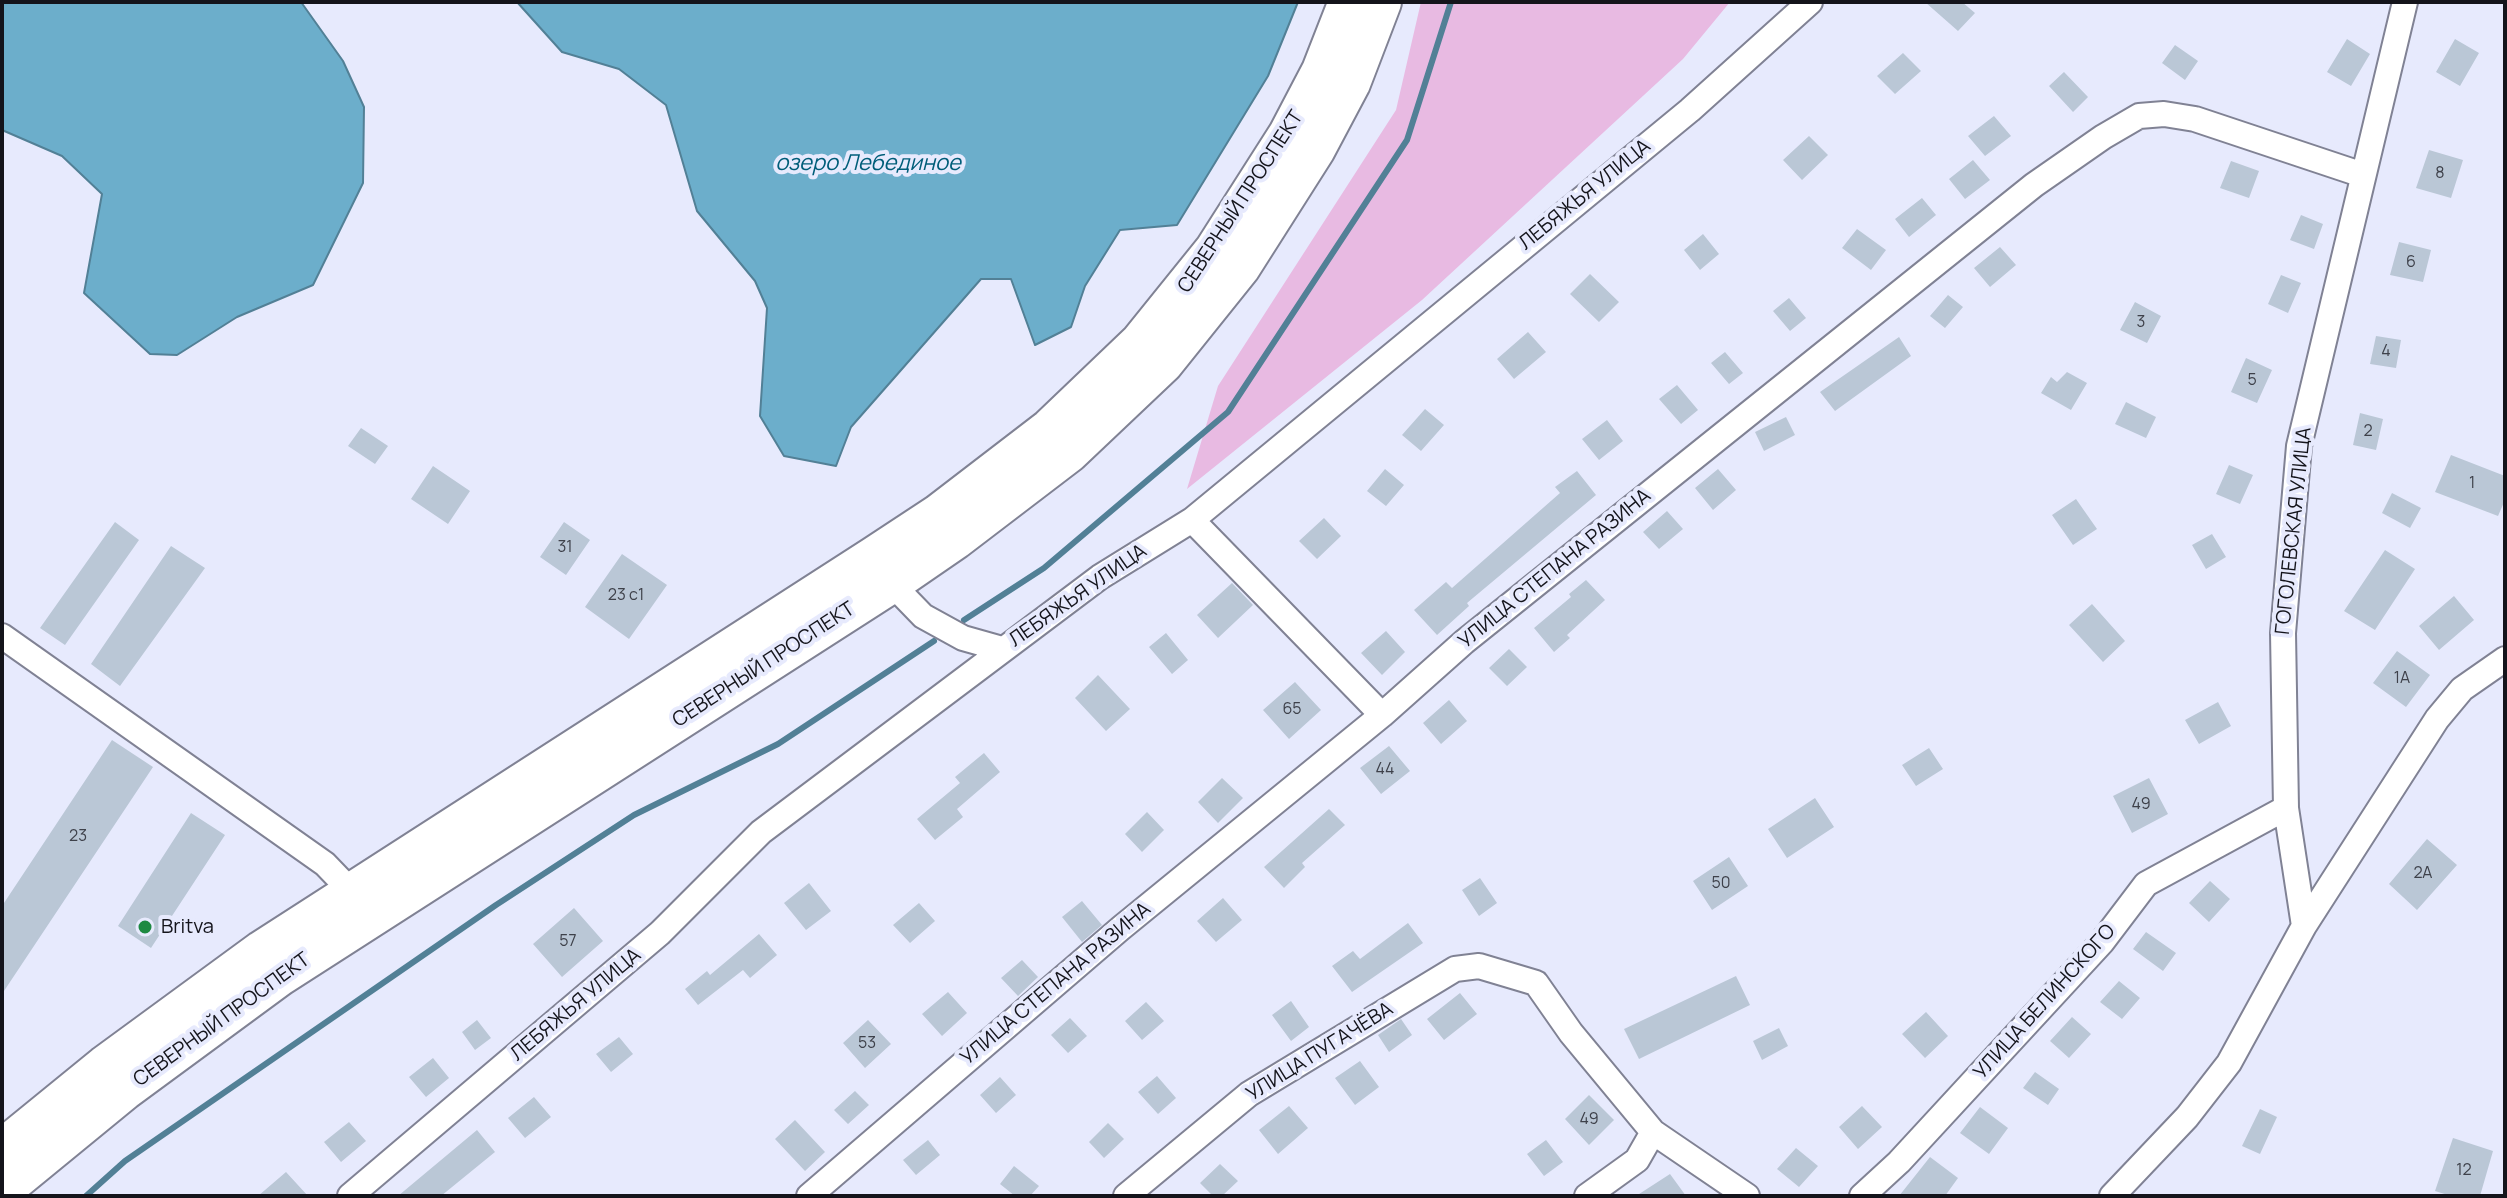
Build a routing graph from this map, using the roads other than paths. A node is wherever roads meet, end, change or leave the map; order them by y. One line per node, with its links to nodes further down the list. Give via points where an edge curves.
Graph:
1 (1349, 2): 13 (main road, СЕВЕРНЫЙ ПРОСПЕКТ, via 1289,134 1215,250 1170,309 1096,388 938,515)
2 (1381, 2): 7 (main road, СЕВЕРНЫЙ ПРОСПЕКТ, via 1350,83 1315,149 1203,317 1117,410 1069,452)
3 (1810, 2): 6 (street, ЛЕБЯЖЬЯ УЛИЦА, via 1690,110)
4 (2405, 2): 5 (street, ГОГОЛЕВСКАЯ УЛИЦА)
5 (2363, 175): 11 (street, УЛИЦА СТЕПАНА РАЗИНА, via 2195,119 2139,116 2034,185 1464,642); 12 (street, ГОГОЛЕВСКАЯ УЛИЦА, via 2299,446 2283,633)
6 (1192, 520): 9 (street, ЛЕБЯЖЬЯ УЛИЦА, via 1100,577); 11 (street)
7 (891, 583): 9 (street, via 923,616 963,638); 17 (main road, СЕВЕРНЫЙ ПРОСПЕКТ, via 279,976 124,1090)
8 (2, 636): 13 (street, via 325,864)
9 (1002, 649): 18 (street, ЛЕБЯЖЬЯ УЛИЦА, via 761,832 639,952)
10 (2505, 659): 14 (street, via 2462,689 2437,719)
11 (1382, 715): 19 (street, УЛИЦА СТЕПАНА РАЗИНА, via 1121,928)
12 (2286, 808): 14 (street, ГОГОЛЕВСКАЯ УЛИЦА); 23 (street, УЛИЦА БЕЛИНСКОГО, via 2146,884 2093,952)
13 (351, 891): 16 (main road, СЕВЕРНЫЙ ПРОСПЕКТ, via 183,1008)
14 (2304, 926): 24 (street, via 2229,1063 2187,1117)
15 (1653, 1132): 20 (street, УЛИЦА ПУГАЧЁВА, via 1536,983 1479,966 1455,969 1249,1094); 21 (street, via 1637,1160); 22 (street)
16 (2, 1150)
17 (2, 1190)
18 (350, 1196)
19 (809, 1196)
20 (1126, 1196)
21 (1587, 1196)
22 (1747, 1196)
23 (1862, 1196)
24 (2112, 1196)

